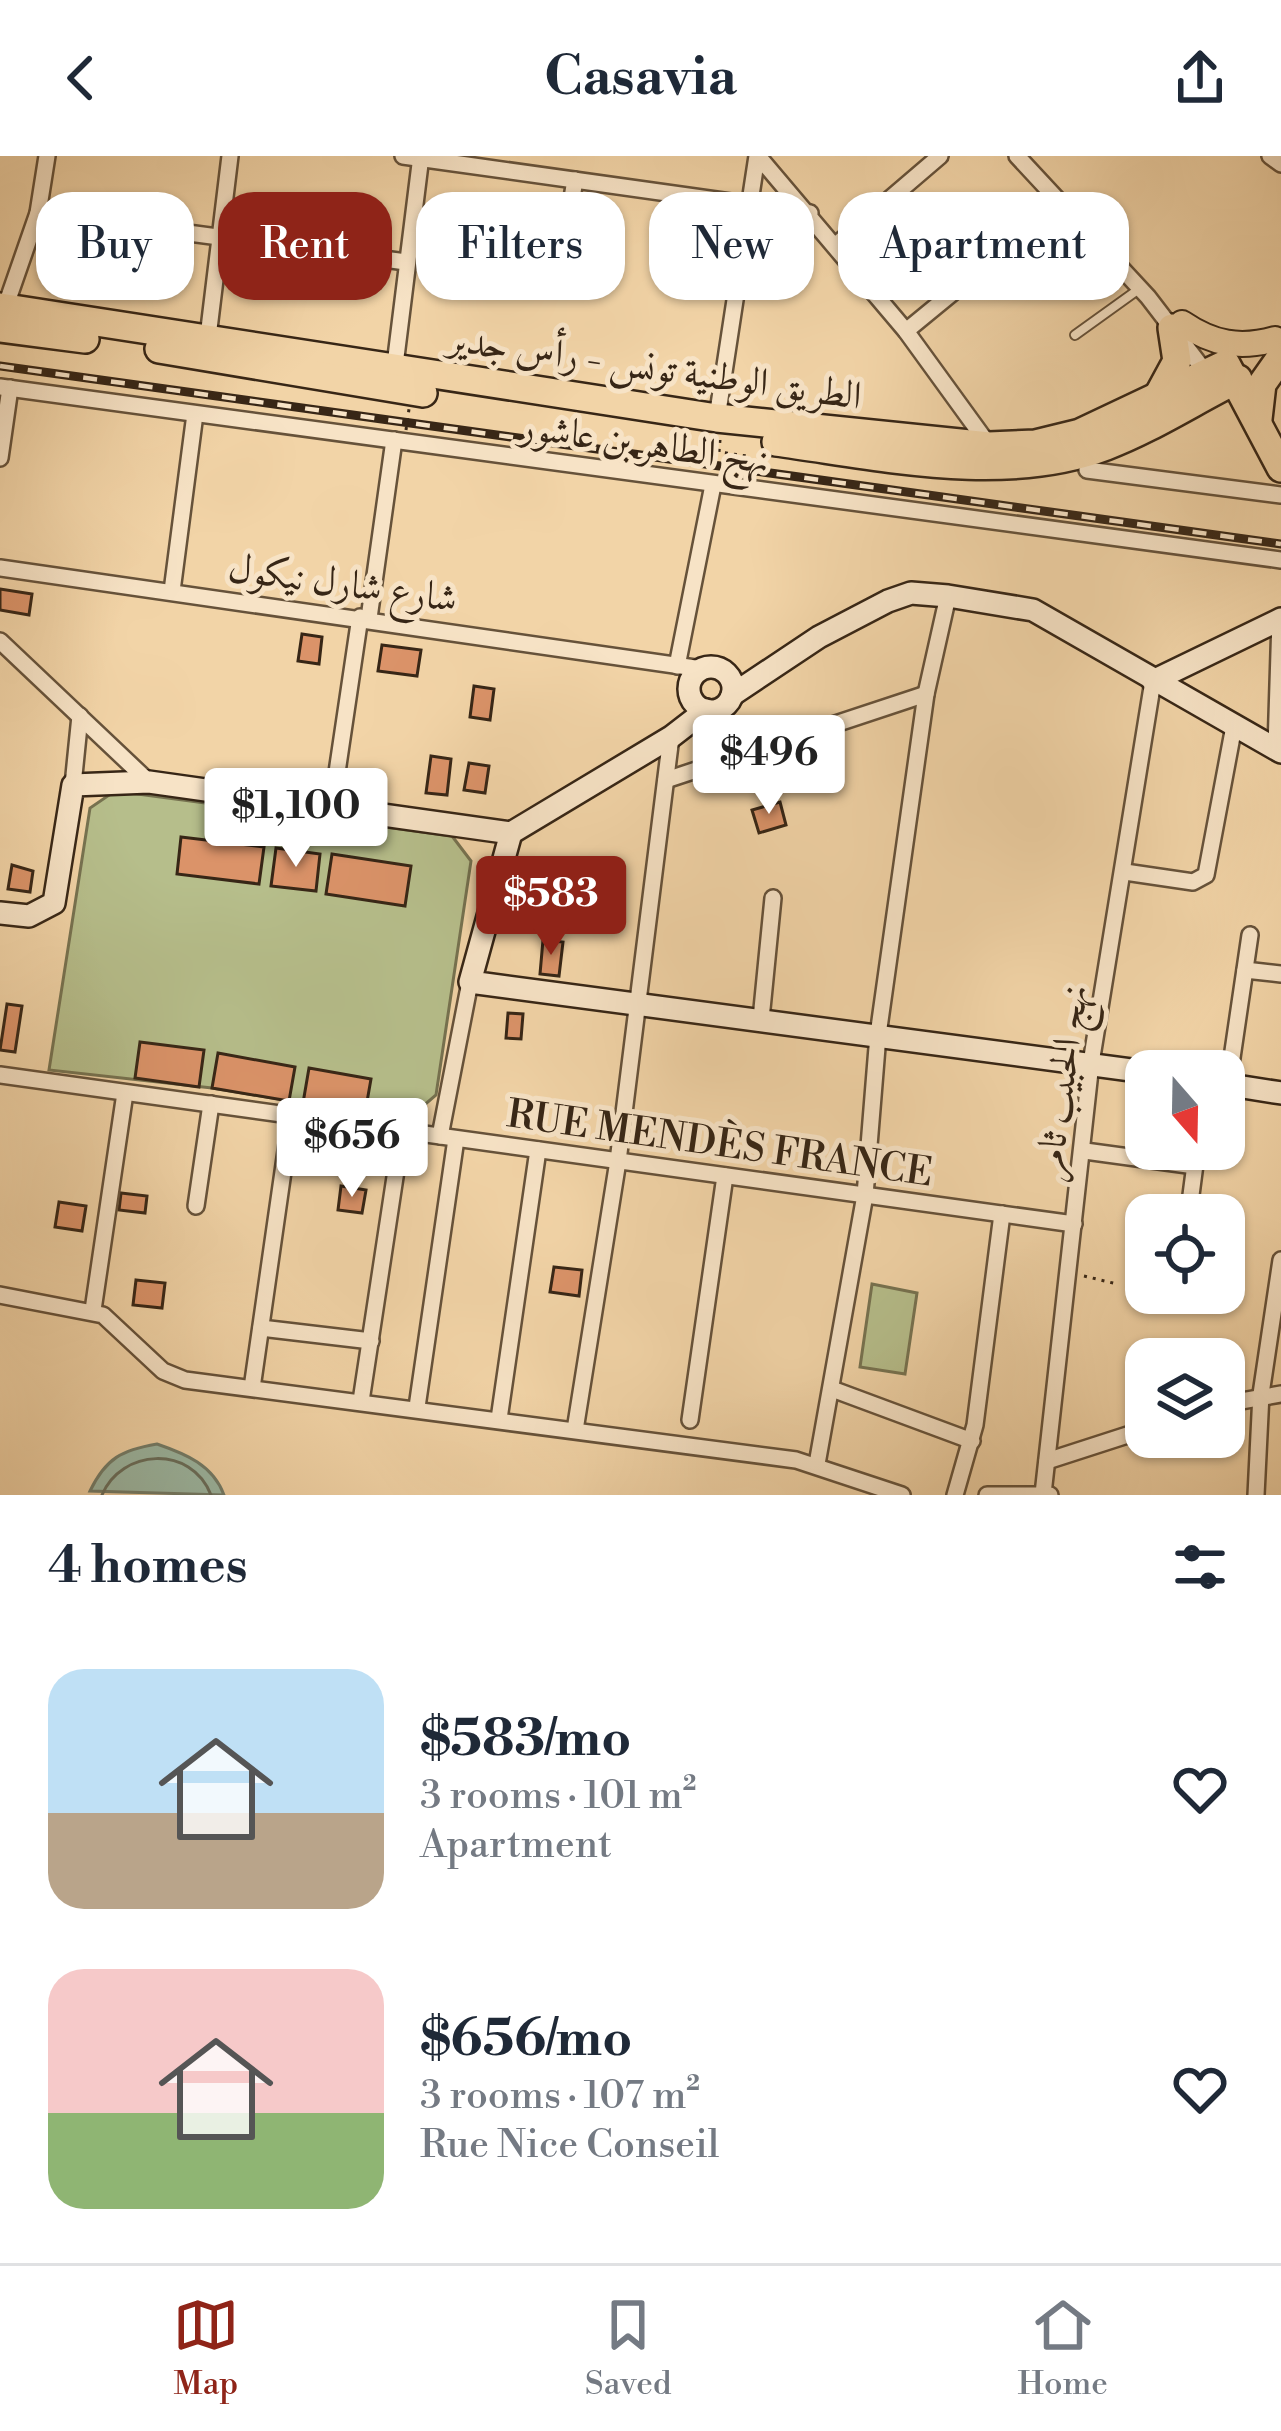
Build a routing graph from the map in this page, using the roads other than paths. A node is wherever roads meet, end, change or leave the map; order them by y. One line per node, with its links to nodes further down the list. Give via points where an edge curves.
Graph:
1 (47, 156): 10 (street)
2 (230, 156): 11 (street)
3 (757, 156): 14 (street); 15 (street)
4 (940, 156): 19 (street)
5 (1017, 156): 16 (street)
6 (1270, 156): 8 (street)
7 (415, 157): 9 (street); 22 (street)
8 (1281, 164)
9 (575, 180): 12 (street); 13 (street)
10 (41, 192)
11 (225, 192)
12 (573, 192)
13 (659, 192)
14 (752, 192)
15 (790, 192)
16 (1051, 192)
17 (814, 218): 19 (street)
18 (36, 219): 27 (street)
19 (836, 245): 29 (street)
20 (218, 246): 31 (street)
21 (392, 260): 22 (street)
22 (406, 262): 35 (street)
23 (1129, 277): 24 (street)
24 (1144, 293): 28 (street); 30 (lane)
25 (737, 300): 41 (street)
26 (944, 300): 29 (street)
27 (2, 314): 31 (highway, الطريق الوطنية تونس - رأس جدير); 35 (highway, الطريق الوطنية تونس - رأس جدير)
28 (1177, 326): 32 (main road, via 1217,342); 33 (street); 37 (highway, via 1172,377)
29 (906, 331): 42 (street)
30 (1075, 335)
31 (208, 337): 35 (highway, الطريق الوطنية تونس - رأس جدير)
32 (1280, 347): 33 (main road, الطريق الوطنية تونس - رأس جدير); 39 (highway, via 1262,384)
33 (1222, 376): 36 (highway, الطريق الوطنية تونس - رأس جدير); 37 (highway, الطريق الوطنية تونس - رأس جدير); 39 (highway)
34 (5, 388): 38 (street, نهج الطاهر بن عاشور); 44 (street)
35 (398, 389): 41 (highway, الطريق الوطنية تونس - رأس جدير)
36 (1191, 402): 39 (highway, via 1227,400); 41 (highway, الطريق الوطنية تونس - رأس جدير, via 1108,446 1028,462 925,460)
37 (1150, 403): 42 (highway, الطريق الوطنية تونس - رأس جدير, via 1080,433)
38 (195, 414): 40 (street, نهج الطاهر بن عاشور); 50 (street)
39 (1258, 419): 43 (highway)
40 (400, 435): 46 (street, نهج الطاهر بن عاشور); 52 (street)
41 (719, 435): 42 (highway, الطريق الوطنية تونس - رأس جدير)
42 (989, 446)
43 (1276, 457)
44 (0, 458)
45 (1087, 470): 47 (street)
46 (713, 485): 48 (street, نهج الطاهر بن عاشور); 55 (street)
47 (1281, 495)
48 (1281, 560)
49 (0, 568): 50 (street, شارع شارل نيكول)
50 (172, 591): 52 (street, شارع شارل نيكول)
51 (949, 596): 56 (street, via 911,593 888,602); 57 (street, via 1033,610); 59 (street)
52 (365, 617): 55 (street, شارع شارل نيكول); 67 (street)
53 (1281, 619): 57 (street); 63 (street)
54 (0, 641): 60 (street)
55 (677, 666): 58 (street, شارع شارل نيكول)
56 (768, 672): 58 (street); 58 (street, via 724,706)
57 (1153, 681): 61 (street); 69 (street, نهج الحبيب ثامر)
58 (702, 686): 62 (street)
59 (926, 694): 64 (street); 78 (street)
60 (80, 716): 65 (street); 66 (street)
61 (1234, 726): 63 (street); 69 (street, via 1206,875 1193,882)
62 (671, 737): 64 (street); 68 (street)
63 (1278, 750)
64 (666, 780): 76 (street)
65 (149, 782): 66 (street); 67 (street)
66 (73, 785): 71 (street, via 54,903 29,916)
67 (332, 806): 68 (street)
68 (511, 833): 75 (street)
69 (1125, 872): 80 (street, نهج الحبيب ثامر)
70 (773, 898): 77 (street)
71 (0, 913)
72 (1250, 935): 73 (street)
73 (1245, 970): 74 (street); 79 (street)
74 (1281, 974)
75 (470, 982): 76 (street); 89 (street)
76 (636, 1002): 77 (street); 93 (street)
77 (761, 1019): 78 (street)
78 (878, 1035): 80 (street); 95 (street)
79 (1232, 1050)
80 (1091, 1063): 81 (street); 91 (street, نهج الحبيب ثامر)
81 (1125, 1069)
82 (0, 1077): 84 (street, RUE MENDÈS FRANCE)
83 (1245, 1087): 85 (street)
84 (125, 1093): 86 (street, RUE MENDÈS FRANCE); 101 (street)
85 (1281, 1093)
86 (211, 1105): 87 (street, RUE MENDÈS FRANCE); 96 (street)
87 (291, 1115): 88 (street, RUE MENDÈS FRANCE); 102 (street)
88 (403, 1131): 89 (street, RUE MENDÈS FRANCE); 103 (street)
89 (448, 1137): 90 (street, RUE MENDÈS FRANCE); 110 (street)
90 (538, 1150): 93 (street, RUE MENDÈS FRANCE); 111 (street)
91 (1084, 1151): 92 (street); 98 (street, نهج الحبيب ثامر)
92 (1125, 1153)
93 (618, 1161): 94 (street, RUE MENDÈS FRANCE); 113 (street)
94 (724, 1176): 95 (street, RUE MENDÈS FRANCE); 112 (street)
95 (865, 1195): 97 (street, RUE MENDÈS FRANCE); 105 (street)
96 (196, 1205)
97 (1002, 1214): 98 (street, RUE MENDÈS FRANCE); 115 (street)
98 (1074, 1224): 116 (street, نهج الحبيب ثامر)
99 (1281, 1260): 106 (street)
100 (0, 1295): 101 (street)
101 (93, 1310): 104 (street, via 173,1376)
102 (261, 1328): 103 (street); 104 (street)
103 (371, 1341): 109 (street)
104 (252, 1388): 109 (street)
105 (832, 1389): 115 (street); 117 (street)
106 (1262, 1394): 107 (street); 108 (street); 122 (street)
107 (1281, 1394)
108 (1245, 1398)
109 (361, 1401): 110 (street)
110 (417, 1407): 111 (street)
111 (499, 1419): 113 (street)
112 (690, 1420)
113 (575, 1430): 117 (street)
114 (1125, 1436): 116 (street)
115 (972, 1441): 120 (street)
116 (1047, 1461): 118 (street, نهج الحبيب ثامر)
117 (817, 1464): 119 (street)
118 (1048, 1494): 121 (street)
119 (902, 1495)
120 (955, 1495)
121 (986, 1495)
122 (1256, 1495)

